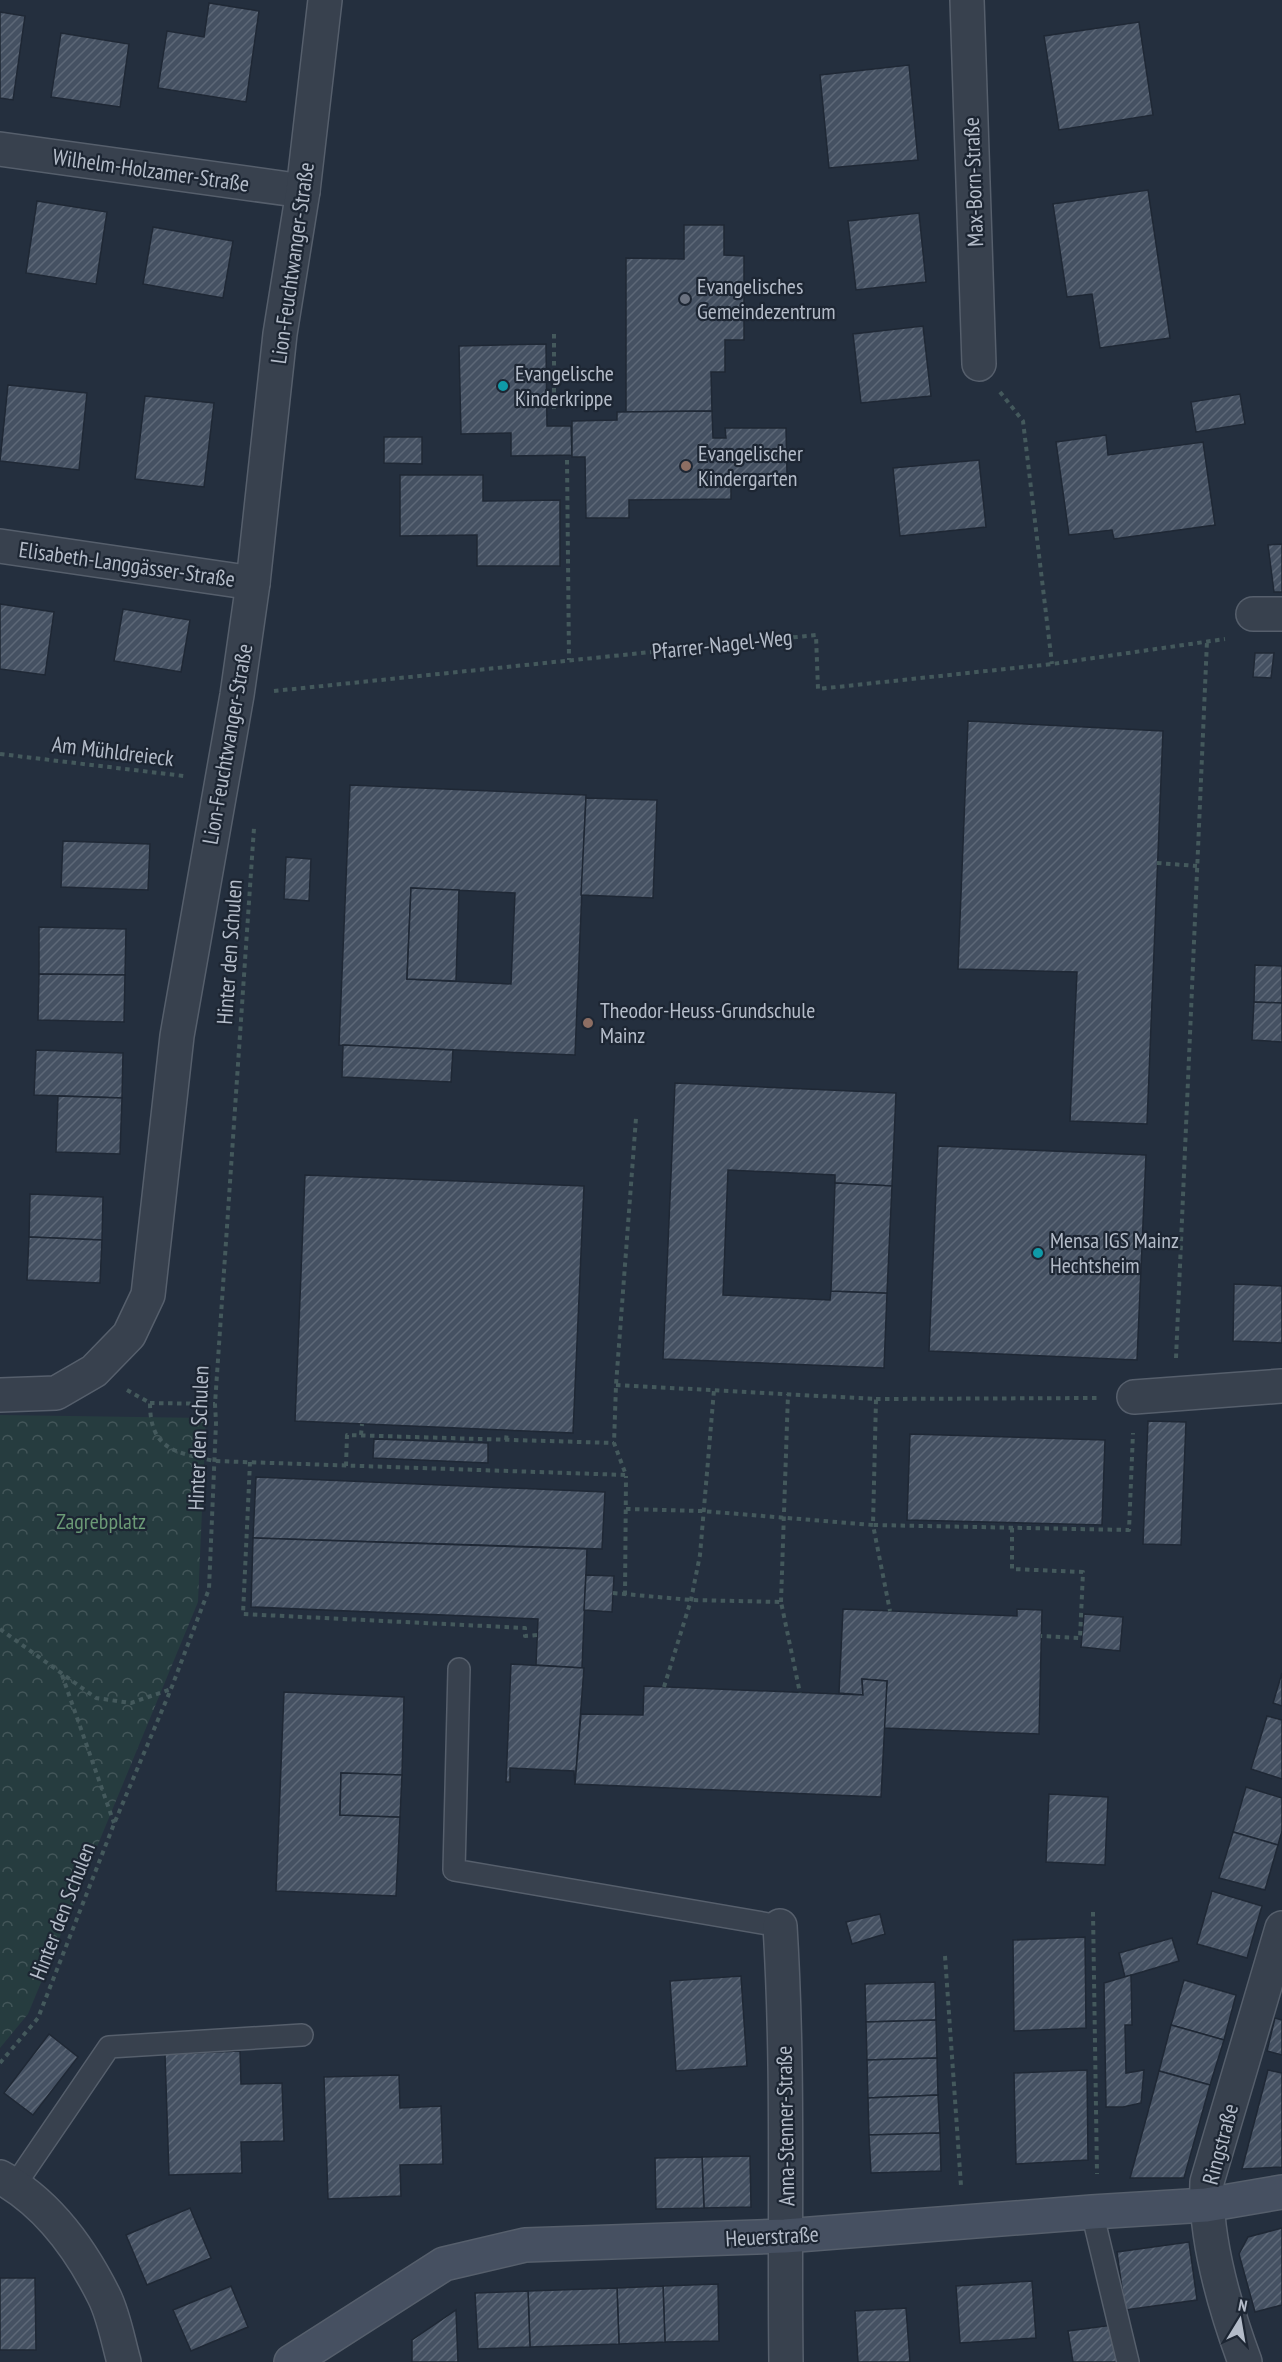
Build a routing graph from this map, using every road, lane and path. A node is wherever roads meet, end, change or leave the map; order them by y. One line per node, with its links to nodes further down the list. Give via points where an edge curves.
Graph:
1 (325, 0): 4 (street, Lion-Feuchtwanger-Straße)
2 (967, 0): 6 (street, Max-Born-Straße)
3 (0, 149): 4 (street, Wilhelm-Holzamer-Straße)
4 (303, 191): 10 (street, Lion-Feuchtwanger-Straße, via 280,334)
5 (554, 334): 7 (path)
6 (979, 364): 14 (path, via 1023,421)
7 (554, 410)
8 (567, 460): 13 (path)
9 (0, 546): 10 (street, Elisabeth-Langgässer-Straße)
10 (254, 583): 15 (street, Lion-Feuchtwanger-Straße)
11 (1226, 639): 12 (path, Pfarrer-Nagel-Weg)
12 (1207, 641): 14 (path, Pfarrer-Nagel-Weg); 19 (path)
13 (569, 660): 14 (path, Pfarrer-Nagel-Weg, via 816,635 818,689); 15 (path, Pfarrer-Nagel-Weg)
14 (1052, 664)
15 (237, 695): 17 (street, Lion-Feuchtwanger-Straße)
16 (0, 754): 17 (path, Am Mühldreieck)
17 (221, 780): 21 (street, Lion-Feuchtwanger-Straße, via 177,1036 148,1295 129,1335); 31 (path, Hinter den Schulen, via 255,821)
18 (1157, 863): 19 (path)
19 (1197, 866): 27 (path)
20 (636, 1118): 22 (path)
21 (94, 1371): 26 (street, Lion-Feuchtwanger-Straße, via 56,1392); 30 (path, via 110,1373 118,1385)
22 (616, 1385): 24 (path); 36 (path)
23 (1282, 1386): 27 (street)
24 (714, 1390): 25 (path); 42 (path)
25 (788, 1394): 29 (path); 43 (path)
26 (0, 1395)
27 (1174, 1395): 28 (street)
28 (1134, 1397): 29 (path); 45 (path, via 1129,1530)
29 (876, 1399): 44 (path)
30 (150, 1403): 31 (path); 37 (path, via 155,1435 165,1446 174,1452)
31 (215, 1404): 37 (path, Hinter den Schulen)
32 (362, 1424): 34 (path)
33 (507, 1431): 35 (path)
34 (361, 1435): 35 (path); 39 (path, via 347,1435)
35 (506, 1440): 36 (path)
36 (614, 1443): 40 (path)
37 (214, 1461): 38 (path); 57 (path, Hinter den Schulen, via 210,1589)
38 (250, 1462): 39 (path); 52 (path, via 243,1614 525,1628 525,1636)
39 (346, 1466): 40 (path)
40 (627, 1475): 41 (path)
41 (626, 1509): 42 (path); 47 (path)
42 (702, 1511): 43 (path); 48 (path)
43 (783, 1517): 44 (path); 49 (path)
44 (873, 1525): 45 (path); 50 (path)
45 (1012, 1528): 53 (path, via 1012,1569 1083,1572 1080,1638)
46 (613, 1593): 47 (path)
47 (625, 1595): 48 (path)
48 (692, 1600): 49 (path); 56 (path)
49 (781, 1602): 58 (path)
50 (890, 1611)
51 (0, 1629): 55 (path)
52 (537, 1635)
53 (1041, 1636)
54 (459, 1669): 61 (lane, via 454,1870)
55 (62, 1674): 57 (path, via 96,1698 131,1703); 59 (path)
56 (664, 1687)
57 (171, 1689): 59 (path, Hinter den Schulen)
58 (800, 1693)
59 (114, 1824): 65 (path, Hinter den Schulen, via 38,2018)
60 (1093, 1912): 66 (path)
61 (780, 1926): 72 (street, Anna-Stenner-Straße)
62 (1282, 1928): 70 (street, Ringstraße, via 1208,2182)
63 (945, 1956): 68 (path)
64 (302, 2035): 67 (lane, via 109,2047)
65 (0, 2063)
66 (1097, 2178)
67 (8, 2181): 73 (street, via 46,2210 72,2241 105,2298)
68 (962, 2190)
69 (1282, 2192): 70 (street, Heuerstraße)
70 (1206, 2205): 71 (street, Heuerstraße); 77 (street, Ringstraße, via 1229,2318)
71 (1092, 2212): 72 (street, Heuerstraße); 76 (lane)
72 (785, 2236): 74 (street, Heuerstraße, via 525,2245 444,2264); 75 (street, Anna-Stenner-Straße)
73 (124, 2362)
74 (291, 2362)
75 (786, 2362)
76 (1128, 2362)
77 (1245, 2362)

